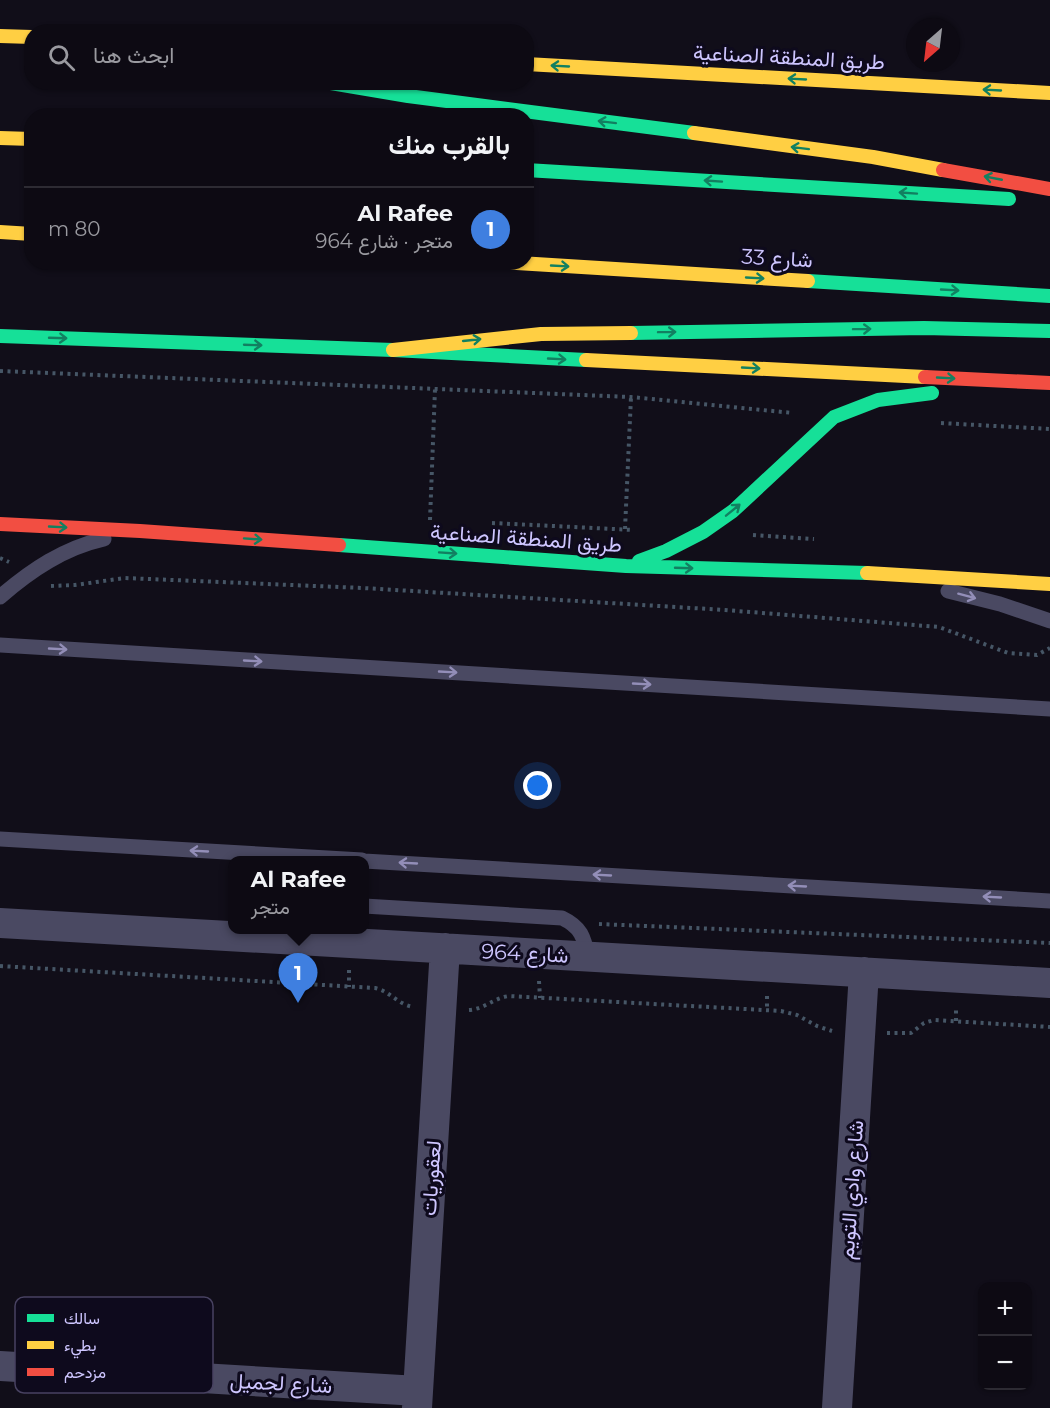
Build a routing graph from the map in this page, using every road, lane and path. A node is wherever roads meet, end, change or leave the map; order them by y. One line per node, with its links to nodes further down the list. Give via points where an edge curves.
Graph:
1 (0, 36): 2 (main road)
2 (24, 37)
3 (534, 64): 5 (main road, طريق المنطقة الصناعية, one-way to 3)
4 (372, 90): 6 (main road, one-way to 4)
5 (1050, 93)
6 (497, 108)
7 (534, 113): 11 (main road, one-way to 7, via 873,157)
8 (0, 138): 9 (main road)
9 (24, 140)
10 (534, 170): 12 (main road, one-way to 10)
11 (1050, 189)
12 (1038, 201)
13 (0, 232): 14 (main road)
14 (24, 234)
15 (534, 264): 16 (main road, شارع 33, one-way to 16)
16 (1050, 296)
17 (1050, 331): 19 (main road, one-way to 17, via 541,334 924,328)
18 (0, 336): 19 (main road, one-way to 19)
19 (393, 350): 21 (main road, one-way to 21)
20 (0, 371): 22 (path)
21 (1044, 383): 24 (main road, via 878,400)
22 (435, 389): 23 (path); 28 (path)
23 (631, 397): 24 (path); 32 (path)
24 (834, 417): 38 (main road, one-way to 24, via 703,532 733,511)
25 (936, 422): 26 (path)
26 (1050, 429)
27 (418, 519): 28 (path)
28 (430, 520): 29 (path)
29 (441, 521)
30 (485, 523): 32 (path)
31 (0, 524): 34 (main road, طريق المنطقة الصناعية, one-way to 34)
32 (625, 529): 33 (path)
33 (636, 530)
34 (140, 531): 38 (main road, طريق المنطقة الصناعية, one-way to 38); 40 (lane, via 67,550)
35 (751, 535): 36 (path)
36 (822, 539)
37 (0, 558): 40 (path)
38 (626, 566): 39 (main road, طريق المنطقة الصناعية, one-way to 39)
39 (869, 573): 41 (main road, طريق المنطقة الصناعية); 43 (lane, one-way to 43, via 957,593)
40 (26, 575): 42 (lane); 45 (path, via 51,586 125,578 374,588 725,610 939,627 1008,653 1037,655)
41 (1050, 584)
42 (0, 597)
43 (1050, 621)
44 (0, 645): 46 (lane, one-way to 46)
45 (1050, 648)
46 (1050, 709)
47 (0, 839): 48 (lane, one-way to 47)
48 (280, 856)
49 (369, 861): 50 (lane, one-way to 49)
50 (1050, 901)
51 (369, 906): 53 (lane, via 550,917)
52 (0, 923): 54 (street, شارع 964)
53 (572, 923): 56 (path); 58 (lane, via 584,938)
54 (228, 932)
55 (287, 934): 57 (street, شارع 964)
56 (1050, 943)
57 (445, 948): 58 (street, شارع 964); 62 (street, لعقوريات)
58 (588, 957): 60 (street, شارع 964)
59 (0, 966): 62 (path, via 375,988 408,1006)
60 (864, 972): 61 (street, شارع 964); 64 (street, شارع وادي التويم)
61 (1050, 983)
62 (441, 1009): 64 (path, via 476,1010 509,996 781,1011 825,1030); 68 (street, لعقوريات)
63 (1050, 1027): 64 (path, via 934,1020 911,1033)
64 (861, 1032): 69 (street, شارع وادي التويم)
65 (0, 1366): 66 (street, شارع لجميل)
66 (15, 1367)
67 (213, 1383): 68 (street, شارع لجميل)
68 (417, 1400)
69 (837, 1408)

